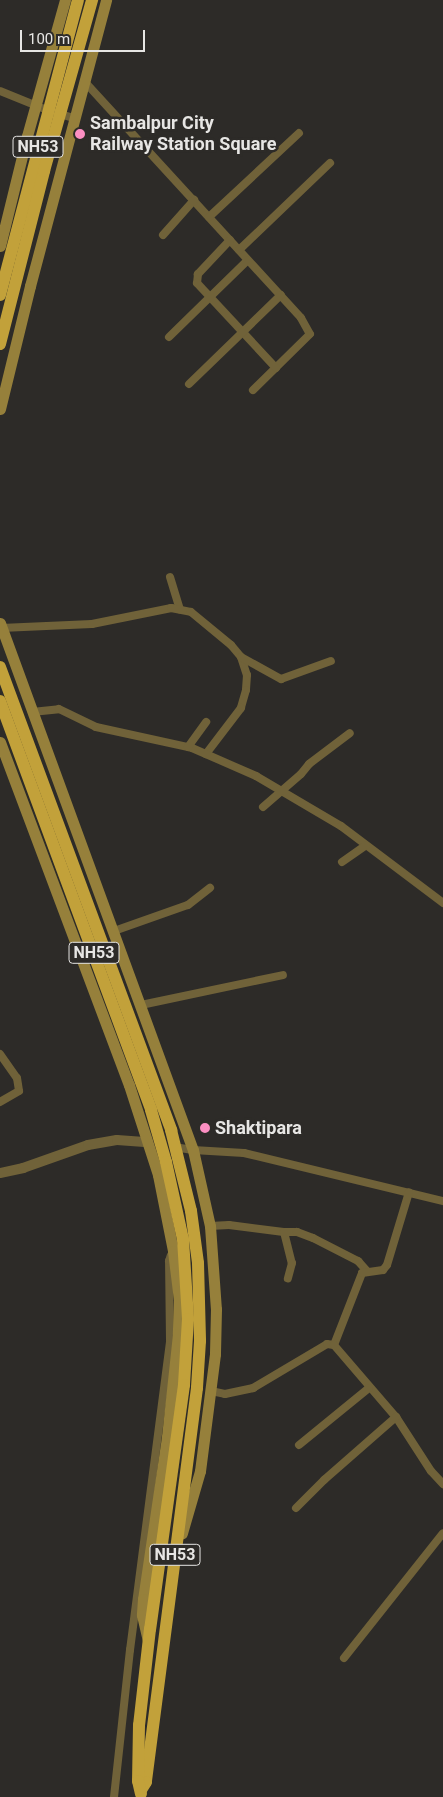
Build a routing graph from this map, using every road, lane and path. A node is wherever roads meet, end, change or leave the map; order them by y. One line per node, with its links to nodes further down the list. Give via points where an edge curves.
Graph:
1 (65, 0): 7 (main road)
2 (78, 0): 7 (highway, NH53)
3 (92, 0): 8 (highway, NH53)
4 (106, 0): 5 (main road)
5 (84, 81): 9 (main road); 12 (street)
6 (0, 91): 7 (street)
7 (41, 108): 8 (street); 16 (main road); 19 (highway, NH53)
8 (61, 114): 9 (street); 24 (highway, NH53)
9 (74, 118): 28 (main road)
10 (299, 133): 13 (street)
11 (330, 163): 17 (street)
12 (194, 200): 13 (street); 14 (street)
13 (209, 217): 15 (street)
14 (163, 235)
15 (230, 240): 17 (street); 21 (street, via 196,279)
16 (0, 243)
17 (239, 250): 18 (street)
18 (248, 260): 20 (street); 21 (street)
19 (0, 295)
20 (281, 295): 22 (street); 25 (street, via 310,334)
21 (209, 298): 22 (street); 23 (street)
22 (243, 332): 25 (street); 26 (street)
23 (169, 337)
24 (0, 344)
25 (276, 368): 27 (street)
26 (189, 384)
27 (253, 390)
28 (0, 409)
29 (170, 577): 30 (street)
30 (180, 609): 31 (street, via 92,624); 32 (street, via 202,620)
31 (0, 626): 36 (main road)
32 (241, 658): 33 (street, via 281,679); 41 (street, via 246,675 241,708)
33 (331, 661)
34 (0, 668): 44 (highway, NH53)
35 (0, 702): 44 (highway, NH53)
36 (32, 712): 40 (street, via 59,709 96,727); 49 (main road)
37 (206, 722): 40 (street)
38 (350, 734): 42 (street, via 309,764)
39 (0, 742): 54 (main road)
40 (188, 747): 41 (street)
41 (206, 754): 42 (street, via 256,776)
42 (282, 792): 43 (street); 45 (street, via 342,826)
43 (263, 807)
44 (49, 816): 64 (highway, NH53, via 161,1142 183,1239)
45 (366, 845): 46 (street); 48 (street)
46 (342, 862)
47 (210, 888): 49 (street, via 188,905)
48 (443, 903)
49 (114, 931): 51 (main road)
50 (283, 975): 51 (street)
51 (141, 1005): 55 (main road)
52 (0, 1054): 53 (street, via 17,1078 19,1091)
53 (0, 1102)
54 (148, 1142): 55 (street); 56 (street, via 117,1140 88,1145); 61 (main road)
55 (193, 1150): 57 (street, via 244,1153); 59 (main road)
56 (0, 1173)
57 (409, 1192): 58 (street); 62 (street, via 388,1266 383,1270)
58 (443, 1201)
59 (210, 1226): 60 (street, via 229,1225); 67 (main road, via 216,1309)
60 (284, 1232): 62 (street, via 298,1232 313,1238 358,1261); 63 (street, via 292,1263)
61 (173, 1251): 74 (main road, via 178,1334 143,1599 142,1615); 77 (street, via 169,1261 169,1349)
62 (367, 1271): 65 (street, via 359,1278)
63 (288, 1278)
64 (194, 1318): 73 (highway, NH53, via 198,1388); 74 (highway, NH53)
65 (334, 1345): 66 (street); 67 (street, via 327,1344 253,1388 224,1394)
66 (369, 1388): 68 (street); 69 (street)
67 (211, 1391): 73 (main road, via 200,1471)
68 (396, 1417): 70 (street); 71 (street)
69 (299, 1445)
70 (443, 1484)
71 (296, 1508)
72 (443, 1533): 75 (street)
73 (175, 1552): 76 (highway, NH53, via 146,1782)
74 (148, 1644): 76 (highway, NH53, via 139,1725 138,1781)
75 (344, 1658)
76 (141, 1793)
77 (114, 1797)

